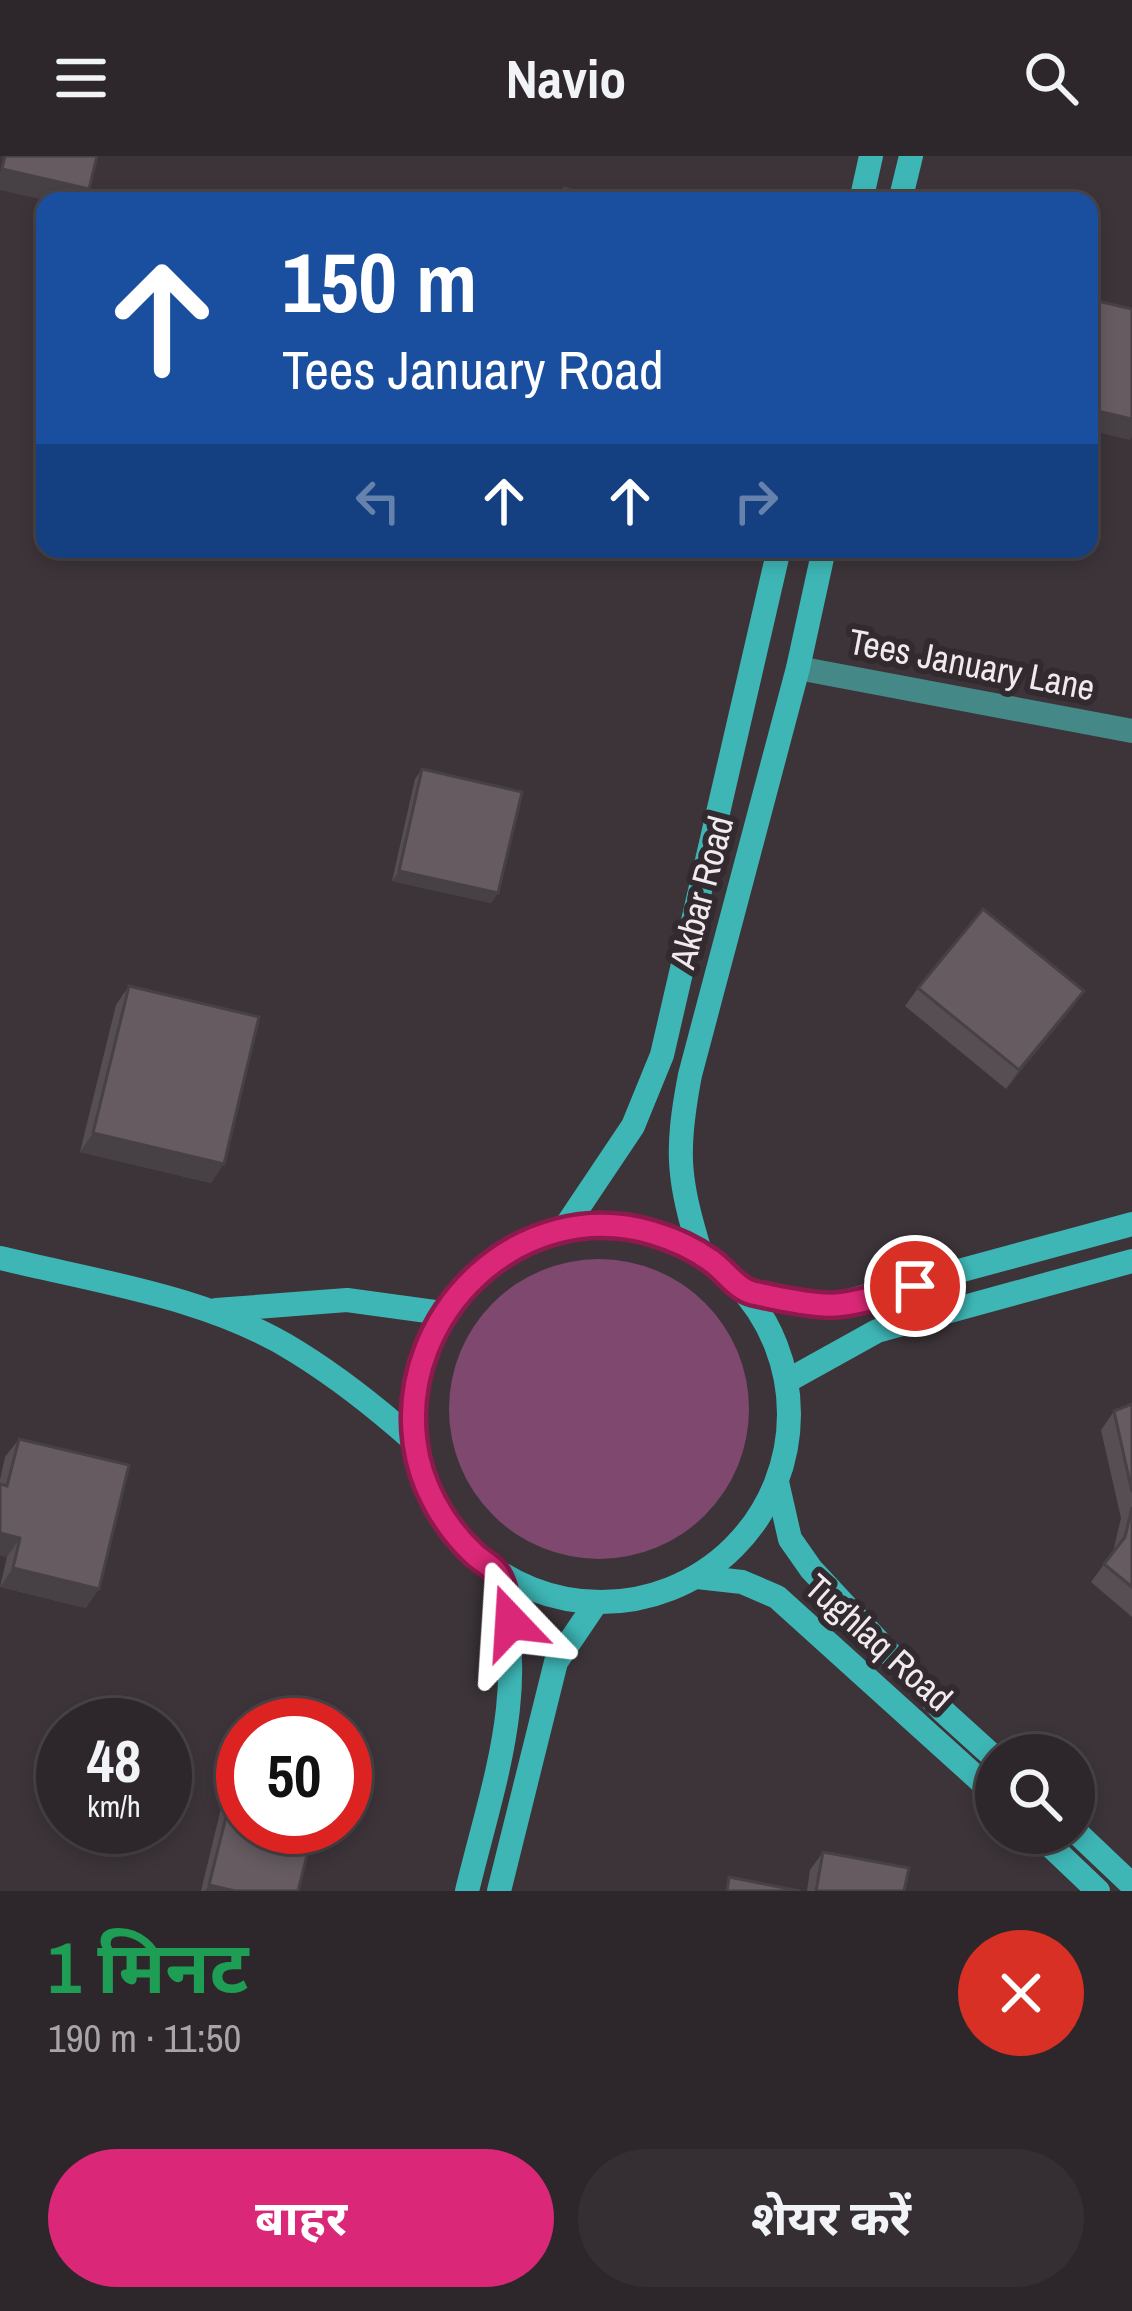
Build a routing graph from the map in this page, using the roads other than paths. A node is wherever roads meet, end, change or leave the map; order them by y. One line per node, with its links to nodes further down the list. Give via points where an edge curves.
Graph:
1 (871, 156): 3 (main road)
2 (910, 156): 4 (main road)
3 (863, 192)
4 (901, 192)
5 (776, 558): 10 (main road, Akbar Road, via 662,1054 633,1126)
6 (822, 558): 7 (main road, Akbar Road)
7 (798, 668): 8 (street, Tees January Lane); 11 (main road, Akbar Road, via 679,1134 681,1186)
8 (1132, 731)
9 (1132, 1224): 14 (main road, via 830,1306)
10 (564, 1229): 11 (main road, via 648,1231); 16 (main road, via 495,1259)
11 (701, 1255): 14 (main road)
12 (0, 1258): 15 (main road)
13 (1132, 1261): 17 (main road, via 877,1330)
14 (745, 1292): 17 (main road, via 772,1333)
15 (207, 1311): 16 (main road, via 347,1300); 18 (main road, via 296,1350)
16 (442, 1313): 18 (main road, via 419,1366)
17 (787, 1381): 19 (main road, via 789,1432)
18 (414, 1441): 20 (main road, via 438,1509)
19 (777, 1482): 21 (main road, via 745,1536); 23 (main road, Tughlaq Road, via 790,1539 811,1569)
20 (498, 1573): 22 (main road, via 538,1593); 28 (main road, via 511,1622 510,1710)
21 (697, 1576): 22 (main road, via 641,1599); 24 (main road, Tughlaq Road, via 777,1597)
22 (596, 1603): 29 (main road, via 556,1662)
23 (975, 1740)
24 (975, 1776)
25 (1095, 1850): 27 (main road)
26 (1058, 1854): 30 (main road)
27 (1132, 1885)
28 (467, 1891)
29 (499, 1891)
30 (1098, 1891)

